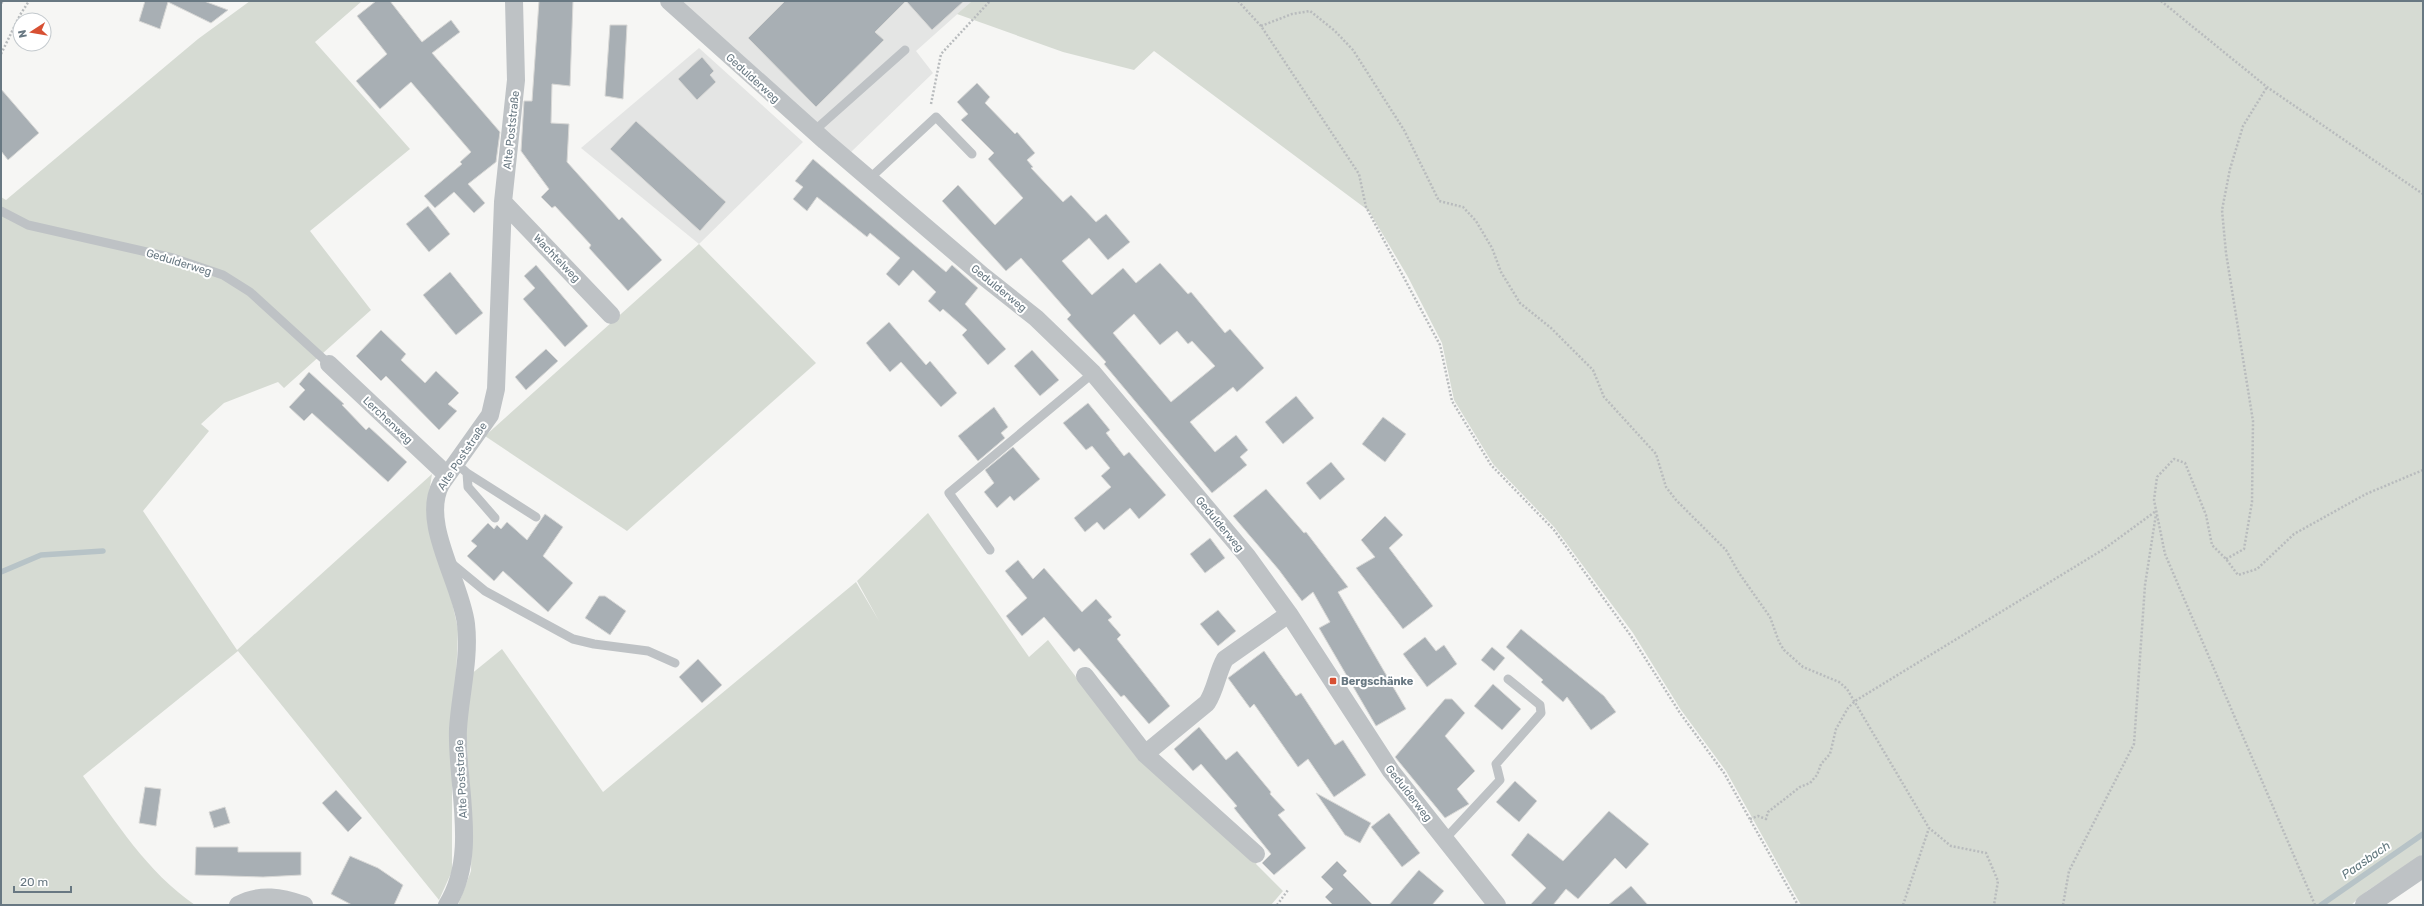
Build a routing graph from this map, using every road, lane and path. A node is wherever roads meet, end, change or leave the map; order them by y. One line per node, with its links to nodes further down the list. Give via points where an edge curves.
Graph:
1 (4, 1): 8 (path)
2 (29, 1): 11 (path)
3 (514, 1): 18 (street, Alte Poststraße, via 516,80)
4 (669, 1): 14 (street, Gedulderweg)
5 (990, 1): 13 (path, via 941,54 931,103)
6 (1238, 1): 9 (path)
7 (2161, 1): 12 (path)
8 (1, 3)
9 (1261, 26): 35 (path, via 1292,14 1310,11 1353,50 1404,130 1439,201 1463,207 1476,221 1492,248 1501,272 1520,303 1551,328 1593,370 1604,398 1656,454 1666,487 1726,550 1770,617 1784,650 1803,667 1839,682); 37 (path, via 1359,174 1366,207 1440,345 1452,401 1460,414 1492,465 1554,530 1631,636 1724,774)
10 (905, 50): 14 (lane)
11 (1, 54)
12 (2267, 87): 17 (path); 29 (path, via 2243,126 2230,169 2222,210 2226,253 2252,421 2252,502 2244,549)
13 (936, 117): 15 (lane); 16 (lane)
14 (814, 131): 16 (street, Gedulderweg)
15 (972, 154)
16 (869, 179): 22 (street, Gedulderweg, via 1036,318)
17 (2423, 194)
18 (503, 202): 20 (street, Wachtelweg); 23 (street, Alte Poststraße, via 494,402 490,414)
19 (1, 211): 21 (lane, Gedulderweg, via 28,225 173,258 223,276 250,292)
20 (611, 315)
21 (329, 364): 23 (street, Lerchenweg)
22 (1093, 374): 28 (lane, via 949,493); 31 (street, Gedulderweg, via 1247,556)
23 (457, 470): 26 (lane); 27 (lane); 30 (street, Alte Poststraße, via 436,492 437,525)
24 (2423, 470): 29 (path, via 2366,494 2294,534 2257,569 2238,575)
25 (2156, 512): 29 (path, via 2154,500 2157,477 2174,460 2185,463 2206,516 2212,545); 35 (path, via 2104,549); 51 (path, via 2145,585 2134,744 2069,871); 52 (path, via 2168,561)
26 (536, 517)
27 (495, 518)
28 (990, 550)
29 (2226, 559)
30 (447, 560): 32 (lane, via 485,591 573,639 648,651); 45 (street, Alte Poststraße, via 465,614 467,635 458,730 463,855 460,877)
31 (1290, 614): 36 (street, via 1225,660 1213,693 1206,703); 39 (street, Gedulderweg, via 1365,734)
32 (675, 663)
33 (1085, 676): 36 (street)
34 (1508, 679): 39 (lane, via 1540,705 1541,713 1496,764 1500,780)
35 (1855, 701): 37 (path, via 1836,729 1830,754 1810,783 1800,787 1768,812 1766,819 1758,816); 38 (path, via 1888,762)
36 (1145, 754): 40 (street)
37 (1750, 819): 48 (path)
38 (1929, 828): 49 (path); 50 (path, via 1951,846 1986,853 1998,881)
39 (1445, 839): 47 (street, Gedulderweg)
40 (1256, 854)
41 (2423, 866): 53 (street)
42 (1288, 890): 46 (path)
43 (238, 905): 44 (street, via 268,897 281,897)
44 (304, 905)
45 (447, 905)
46 (1277, 905)
47 (1497, 905)
48 (1798, 905)
49 (1903, 905)
50 (1994, 905)
51 (2063, 905)
52 (2315, 905)
53 (2366, 905)

